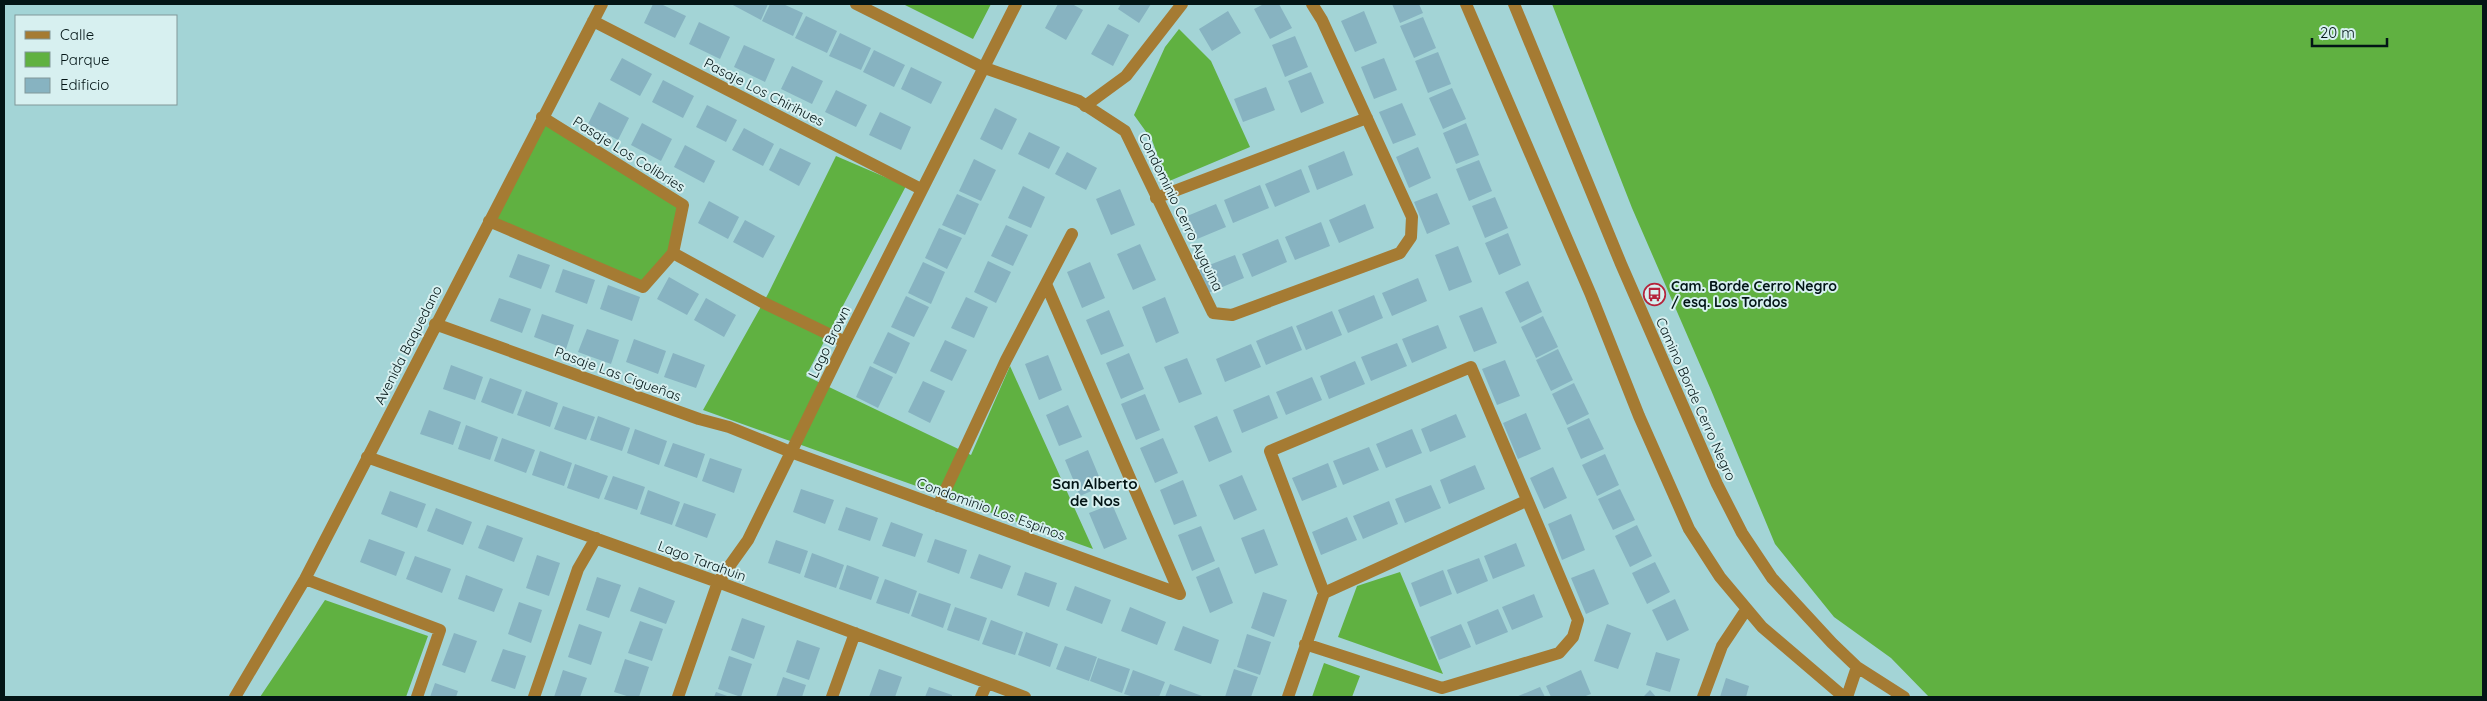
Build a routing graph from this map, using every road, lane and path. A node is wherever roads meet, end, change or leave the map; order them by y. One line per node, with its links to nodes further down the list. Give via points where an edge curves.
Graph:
1 (602, 4): 8 (street, Avenida Baquedano)
2 (856, 4): 9 (street, Condominio Cerro Ayquina)
3 (1016, 4): 9 (street, Lago Brown)
4 (1182, 4): 10 (street, via 1126,76)
5 (1312, 4): 12 (street)
6 (1466, 4): 29 (street, via 1592,295 1639,416 1690,529)
7 (1514, 4): 32 (street, Camino Borde Cerro Negro, via 1621,264 1728,509 1772,578)
8 (593, 21): 11 (street, Avenida Baquedano); 13 (street, Pasaje Los Chirihues)
9 (982, 67): 10 (street, Condominio Cerro Ayquina); 13 (street, Lago Brown)
10 (1085, 106): 14 (street, Condominio Cerro Ayquina, via 1125,131)
11 (542, 118): 15 (street, Avenida Baquedano); 17 (street, Pasaje Los Colibries, via 683,205)
12 (1367, 118): 14 (street); 14 (street, Condominio Cerro Ayquina, via 1412,217 1411,237 1400,252 1232,315 1213,313)
13 (921, 189): 20 (street, Lago Brown)
14 (1156, 198)
15 (489, 221): 17 (street, Pasaje Los Colibries, via 643,287); 19 (street, Avenida Baquedano)
16 (1072, 234): 18 (street)
17 (673, 253): 20 (street)
18 (1046, 284): 24 (street, via 1006,360); 24 (street, Condominio Los Espinos, via 1180,594)
19 (435, 324): 21 (street, Pasaje Las Cigueñas, via 729,427); 22 (street, Avenida Baquedano)
20 (844, 342): 21 (street, Lago Brown)
21 (791, 452): 24 (street, Condominio Los Espinos); 27 (street, Lago Brown, via 748,540)
22 (367, 457): 25 (street, Lago Tarahuin); 26 (street, Avenida Baquedano)
23 (1526, 501): 28 (street); 28 (street, via 1470,367 1270,451); 31 (street, via 1578,620 1573,637 1559,653 1442,688)
24 (938, 506)
25 (596, 538): 27 (street, Lago Tarahuin); 36 (street, via 578,569)
26 (305, 579): 34 (street, Avenida Baquedano); 35 (street, via 440,630)
27 (718, 582): 30 (street, Lago Tarahuin); 37 (street, Lago Brown)
28 (1324, 593): 31 (street)
29 (1746, 610): 42 (street, via 1722,646); 43 (street)
30 (855, 634): 33 (street, Lago Tarahuin); 38 (street)
31 (1305, 644): 41 (street)
32 (1857, 667): 43 (street); 44 (street, Camino Borde Cerro Negro)
33 (987, 683): 39 (street); 40 (street, Lago Tarahuin)
34 (235, 697)
35 (417, 697)
36 (534, 697)
37 (678, 697)
38 (832, 697)
39 (981, 697)
40 (1025, 697)
41 (1288, 697)
42 (1703, 697)
43 (1846, 697)
44 (1904, 697)

